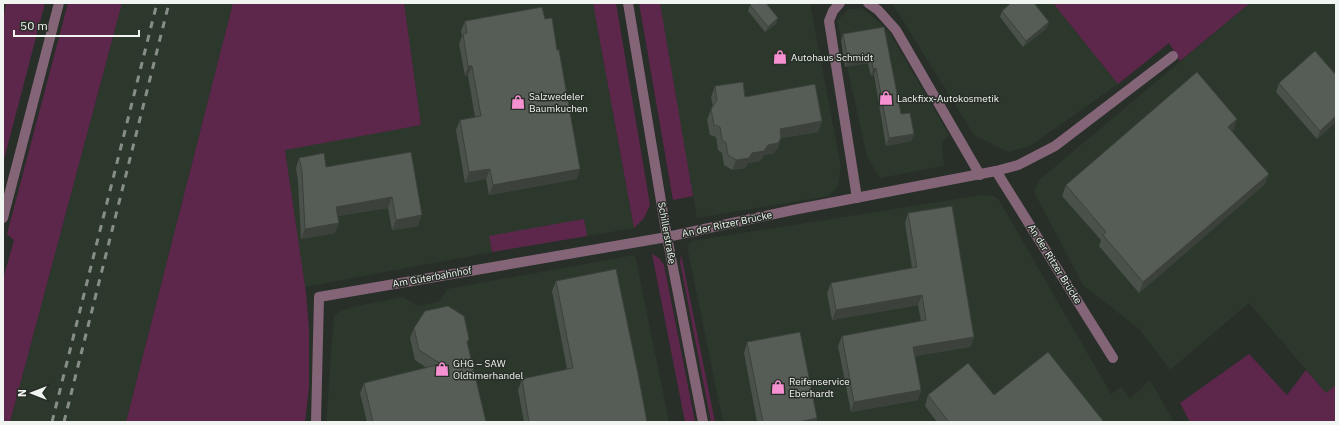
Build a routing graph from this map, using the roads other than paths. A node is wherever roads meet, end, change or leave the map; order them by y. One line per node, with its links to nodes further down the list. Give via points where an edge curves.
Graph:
1 (59, 3): 9 (street)
2 (628, 3): 10 (street, Schillerstraße)
3 (840, 3): 8 (street, via 829,21)
4 (868, 3): 7 (street, via 896,30)
5 (1173, 56): 6 (street, An der Ritzer Brücke, via 1054,146 1018,165)
6 (996, 171): 7 (street, An der Ritzer Brücke); 11 (street, An der Ritzer Brücke)
7 (980, 175): 8 (street, An der Ritzer Brücke)
8 (857, 198): 10 (street, An der Ritzer Brücke)
9 (3, 218)
10 (667, 236): 12 (street, Am Güterbahnhof, via 319,297); 13 (street, Schillerstraße)
11 (1113, 358)
12 (316, 422)
13 (703, 422)

